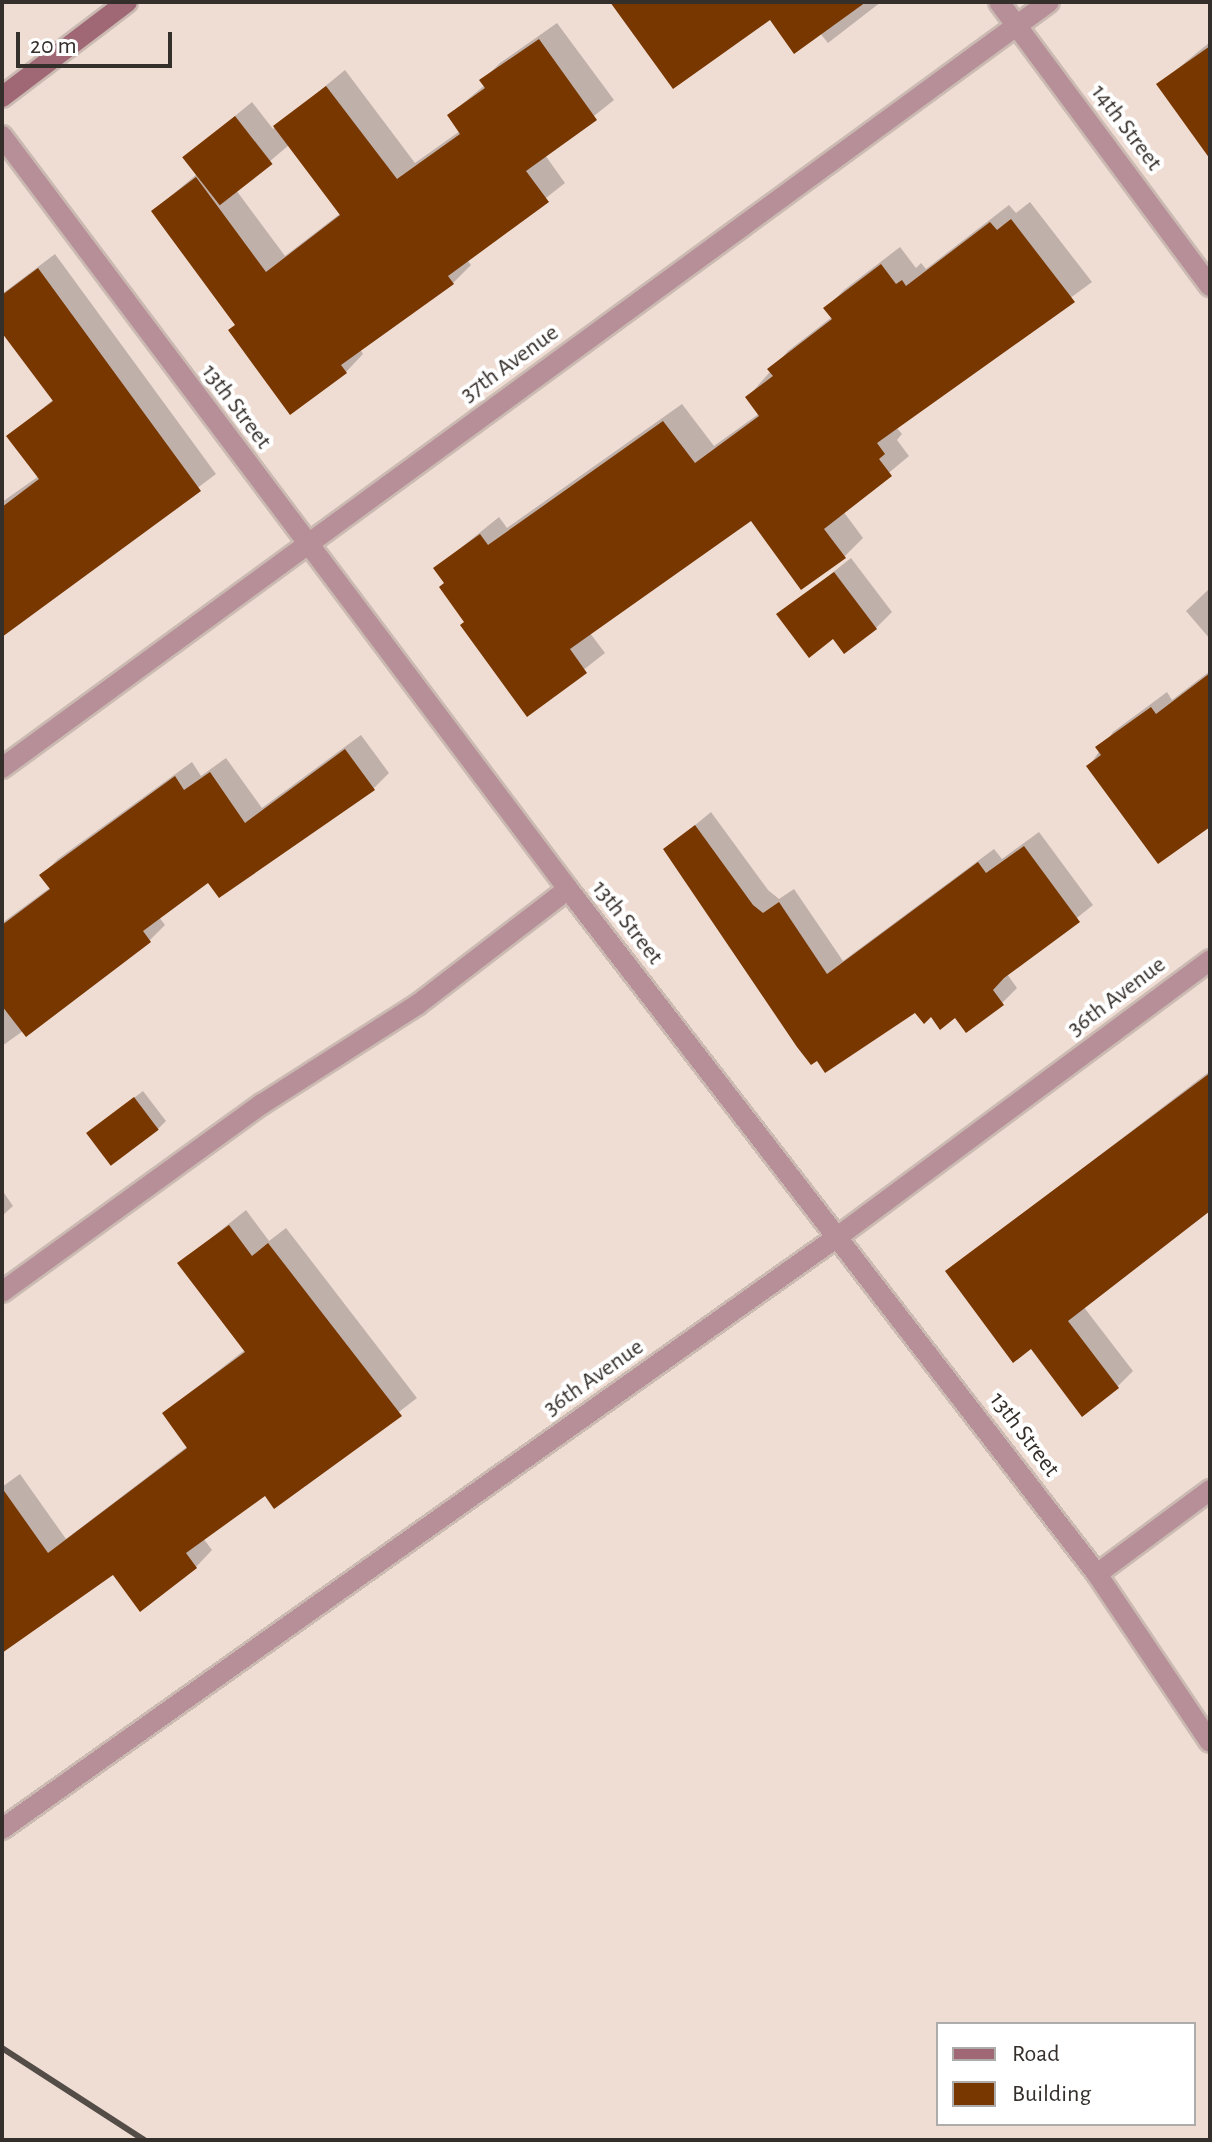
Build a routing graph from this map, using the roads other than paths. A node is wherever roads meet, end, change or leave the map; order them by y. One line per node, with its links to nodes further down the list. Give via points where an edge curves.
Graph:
1 (127, 2): 5 (street)
2 (999, 2): 4 (street, 14th Street)
3 (1049, 2): 4 (street, 37th Avenue)
4 (1017, 25): 7 (street, 14th Street); 8 (street, 37th Avenue)
5 (2, 97)
6 (2, 136): 8 (street, 13th Street)
7 (1210, 286)
8 (307, 544): 9 (street, 37th Avenue); 10 (street, 13th Street)
9 (2, 768)
10 (568, 889): 12 (street, 13th Street); 13 (street, via 417,1005 262,1104)
11 (1210, 960): 12 (street, 36th Avenue)
12 (840, 1235): 15 (street, 13th Street); 17 (street, 36th Avenue)
13 (2, 1292)
14 (1210, 1490): 15 (street)
15 (1097, 1574): 16 (street, 13th Street)
16 (1210, 1742)
17 (2, 1829)

